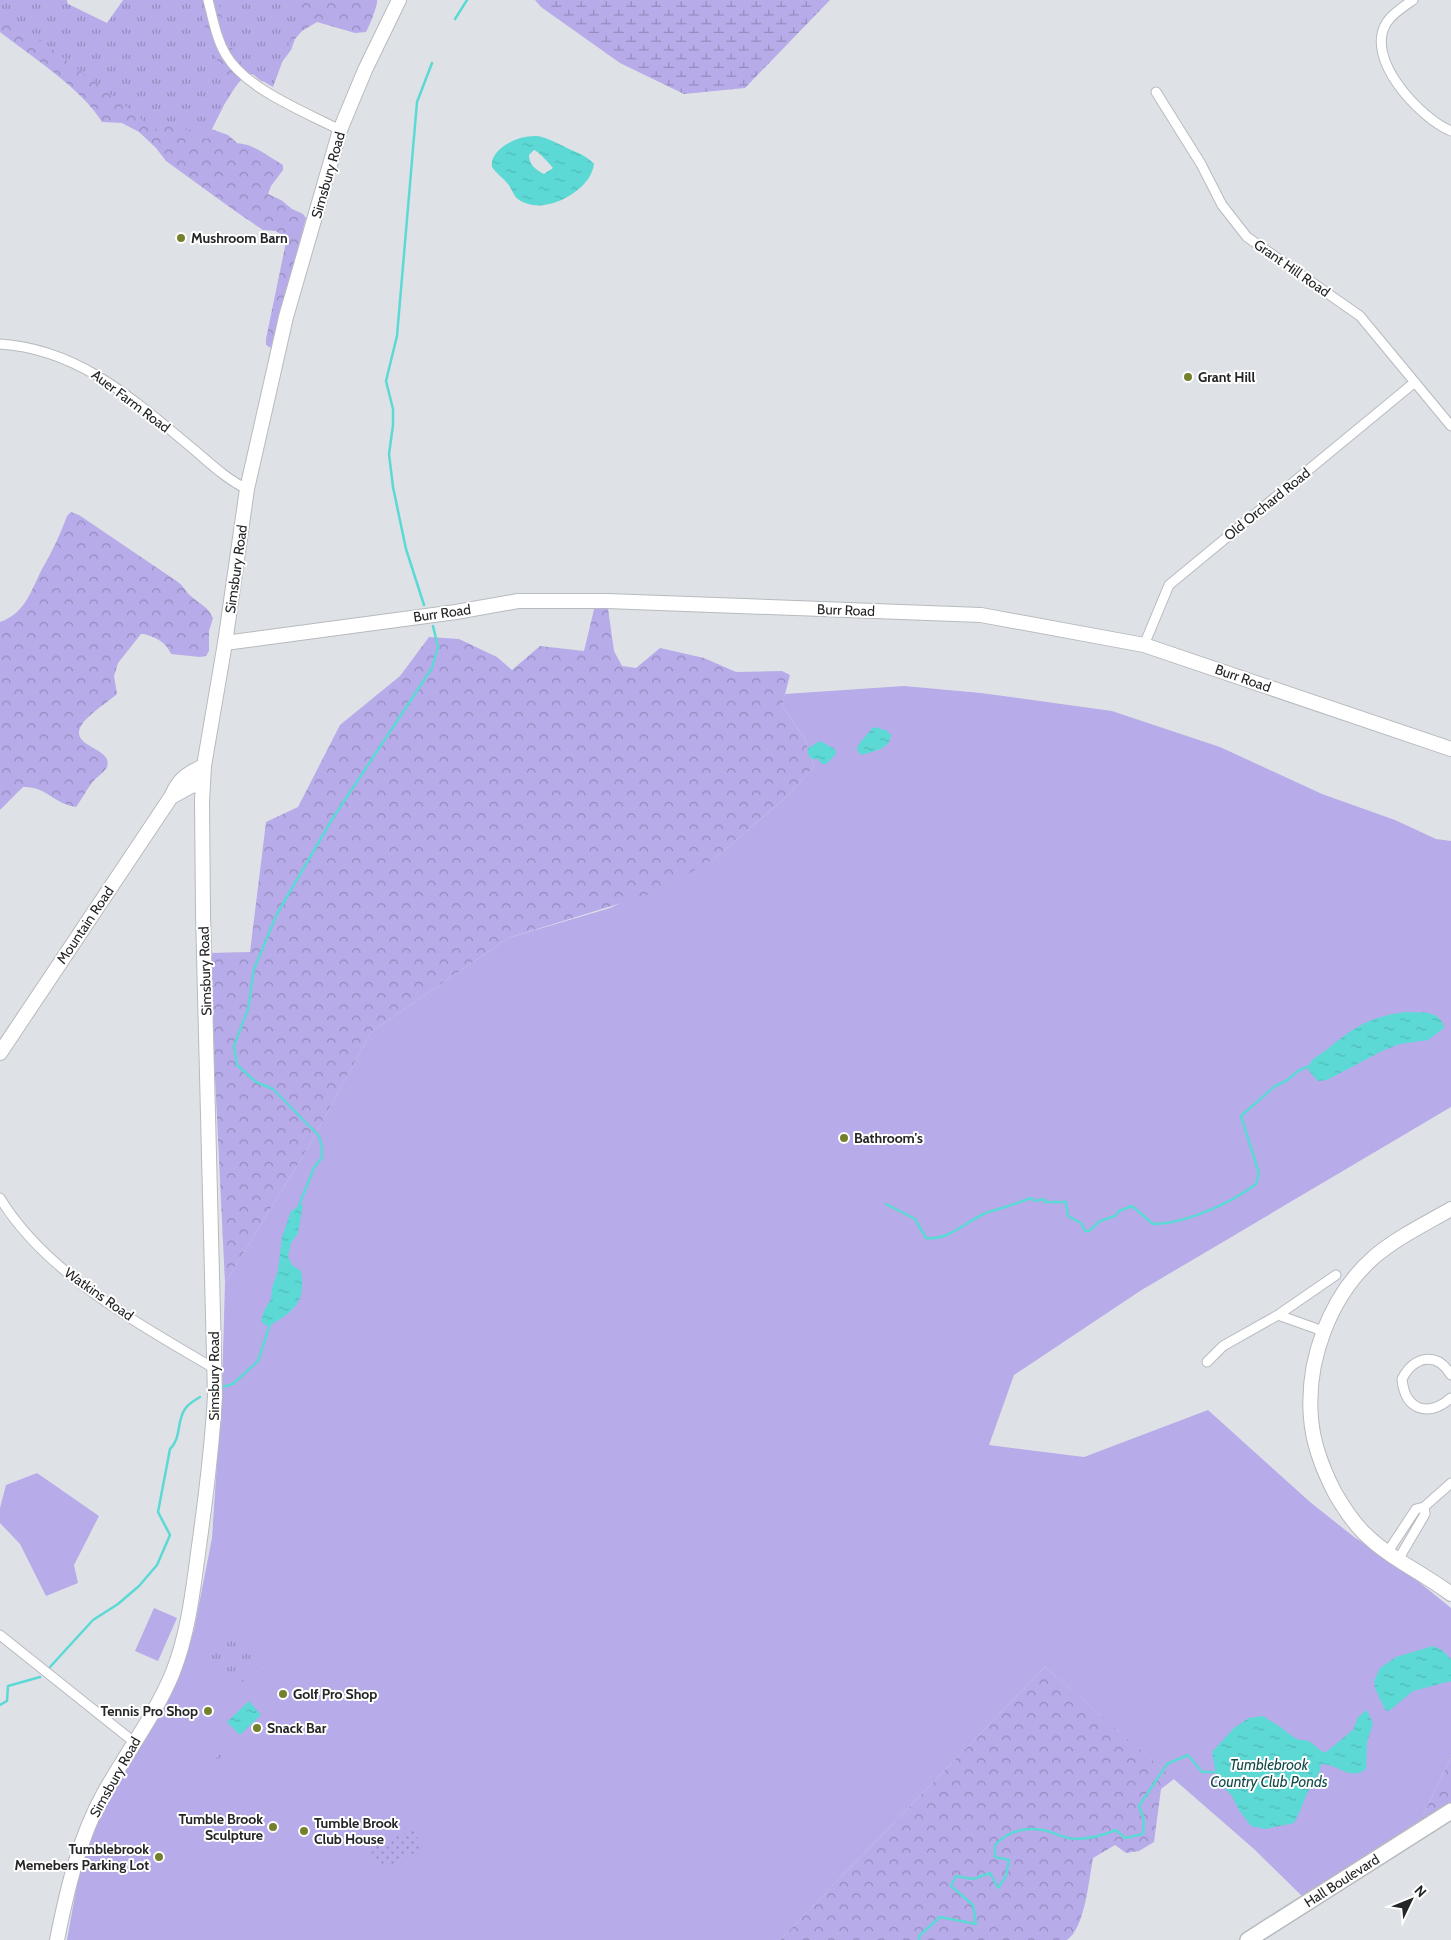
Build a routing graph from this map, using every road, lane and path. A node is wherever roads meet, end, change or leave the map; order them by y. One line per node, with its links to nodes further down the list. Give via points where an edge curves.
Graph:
1 (208, 0): 5 (street, via 218,39 237,72 256,86)
2 (399, 0): 5 (main road, Simsbury Road)
3 (1413, 0): 6 (street, via 1386,23 1381,39 1384,60 1394,80 1413,103)
4 (1156, 92): 8 (street, Grant Hill Road, via 1222,205 1247,237 1360,316)
5 (340, 130): 10 (main road, Simsbury Road, via 286,317)
6 (1451, 132)
7 (0, 344): 10 (street, Auer Farm Road, via 64,358 86,368 133,400 227,478)
8 (1415, 382): 9 (street, Grant Hill Road); 12 (street, Old Orchard Road, via 1169,585)
9 (1451, 426)
10 (247, 489): 11 (main road, Simsbury Road)
11 (225, 643): 12 (main road, Burr Road, via 518,601 560,600 981,615); 14 (main road, Simsbury Road)
12 (1144, 645): 13 (main road, Burr Road)
13 (1451, 749)
14 (204, 766): 15 (main road, Simsbury Road); 16 (main road, Mountain Road, via 177,783)
15 (203, 784): 16 (main road, Mountain Road, via 191,786); 24 (main road, Simsbury Road, via 203,914)
16 (171, 797): 17 (main road, Mountain Road)
17 (0, 1053)
18 (0, 1198): 24 (street, Watkins Road, via 30,1239 78,1280)
19 (1451, 1209): 22 (main road, via 1374,1258 1340,1299)
20 (1336, 1275): 21 (street)
21 (1278, 1315): 22 (street); 23 (street, via 1224,1346)
22 (1323, 1331): 28 (main road, via 1312,1371 1311,1418 1316,1446 1324,1472 1341,1504 1363,1533)
23 (1207, 1362)
24 (215, 1369): 31 (main road, Simsbury Road, via 212,1445 189,1615 172,1673)
25 (1451, 1376): 26 (street, via 1436,1361 1425,1359 1413,1363 1402,1379 1408,1399 1426,1410 1436,1408)
26 (1451, 1398)
27 (1451, 1483): 28 (street, via 1424,1507 1416,1509)
28 (1392, 1556): 29 (main road)
29 (1451, 1594)
30 (0, 1635): 31 (street)
31 (134, 1742): 34 (main road, Simsbury Road, via 91,1819 78,1855)
32 (1451, 1811): 33 (main road, Hall Boulevard)
33 (1444, 1819): 35 (main road, Hall Boulevard)
34 (57, 1940)
35 (1248, 1940)

